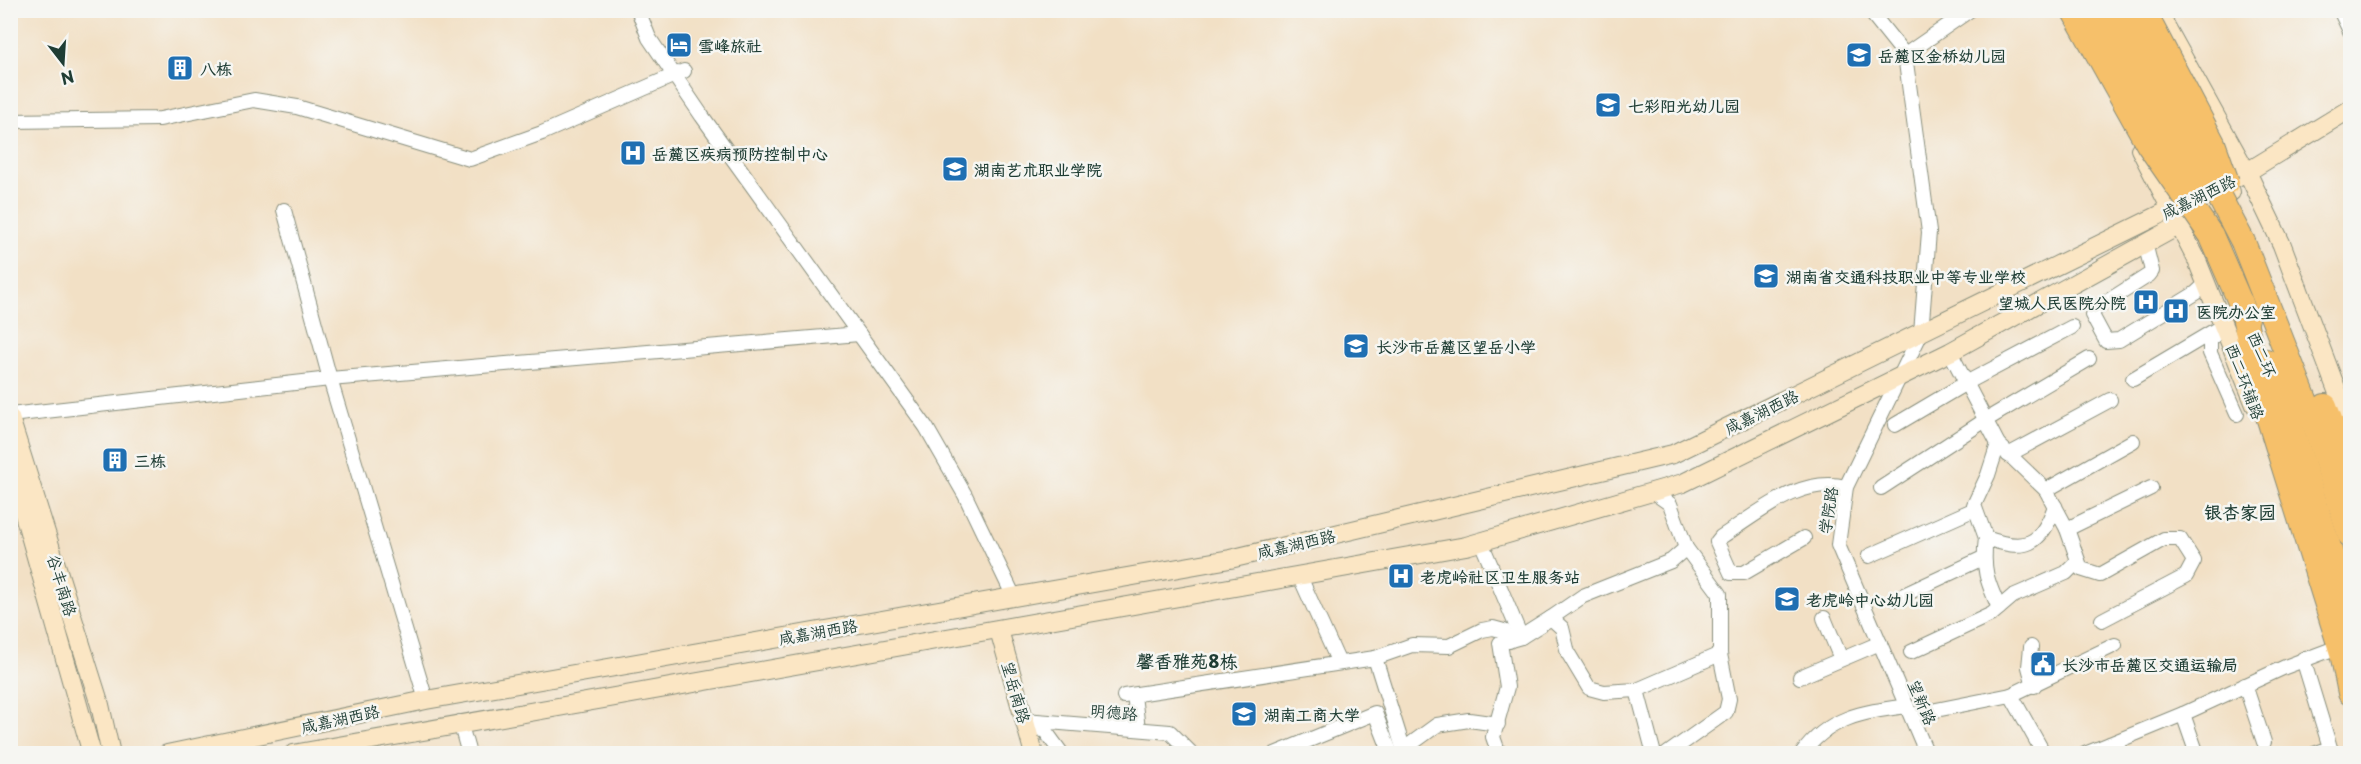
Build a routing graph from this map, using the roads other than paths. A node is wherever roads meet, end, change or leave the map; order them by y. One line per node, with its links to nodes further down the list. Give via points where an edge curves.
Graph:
1 (638, 10): 13 (street, via 649,38)
2 (1869, 10): 12 (street)
3 (1970, 10): 12 (street)
4 (2064, 10): 18 (main road, 西二环辅路)
5 (2073, 10): 21 (highway, bridge, via 2162,167)
6 (2097, 10): 21 (highway, 西二环, bridge, via 2180,162)
7 (2121, 10): 22 (highway, 西二环, bridge)
8 (2143, 10): 22 (highway, bridge, via 2213,143)
9 (2157, 10): 17 (main road)
10 (2340, 10): 11 (street)
11 (2350, 31)
12 (1905, 55): 29 (street, via 1929,232)
13 (679, 73): 16 (street, via 542,133 471,159 297,107 254,100 160,119); 30 (street)
14 (2350, 109): 17 (main road, 咸嘉湖西路)
15 (2350, 118): 17 (main road, 咸嘉湖西路)
16 (10, 121)
17 (2249, 176): 18 (main road, 咸嘉湖西路); 20 (main road, 咸嘉湖西路); 42 (main road, via 2282,245)
18 (2171, 209): 20 (main road, 西二环辅路); 29 (main road, 咸嘉湖西路)
19 (284, 210): 34 (street)
20 (2181, 225): 23 (main road, 咸嘉湖西路); 24 (main road, 西二环辅路)
21 (2211, 235): 26 (highway, 西二环)
22 (2243, 242): 25 (highway, 西二环)
23 (2145, 243): 24 (street, via 2152,271 2092,315 2106,341 2119,340); 31 (main road, 咸嘉湖西路)
24 (2207, 283): 27 (main road, 西二环辅路)
25 (2264, 293): 47 (highway, via 2317,384); 56 (highway, 西二环, via 2315,425)
26 (2241, 303): 68 (highway, 西二环, via 2291,427); 77 (highway, via 2262,397)
27 (2224, 324): 35 (street); 38 (street, via 2210,340 2210,353); 77 (main road, 西二环辅路)
28 (2072, 327): 36 (street)
29 (1921, 333): 33 (street, 学院路); 65 (main road, 咸嘉湖西路, via 1673,454 1230,559)
30 (859, 334): 34 (street); 65 (street, via 926,427 965,495)
31 (1950, 352): 33 (main road, 咸嘉湖西路); 36 (street)
32 (2089, 359): 40 (street)
33 (1900, 377): 48 (street, 学院路); 52 (main road, 咸嘉湖西路, via 1683,483)
34 (330, 379): 39 (street); 91 (street)
35 (2133, 379)
36 (1966, 383): 40 (street); 41 (street)
37 (2110, 399): 45 (street)
38 (2237, 414)
39 (10, 417): 104 (main road, 谷丰南路, via 100,705)
40 (1984, 421): 44 (street); 49 (street)
41 (1894, 425)
42 (2350, 425)
43 (2133, 441): 51 (street)
44 (1998, 444): 45 (street); 54 (street)
45 (2008, 455): 51 (street)
46 (10, 465): 103 (main road, 谷丰南路)
47 (2350, 474)
48 (1846, 487): 57 (street, via 1814,485 1796,490 1717,542 1731,573 1737,574); 74 (street, 学院路, via 1839,545)
49 (1881, 488)
50 (2151, 488): 55 (street)
51 (2046, 490): 53 (street)
52 (1653, 492): 59 (main road, 咸嘉湖西路); 60 (street, via 1670,504)
53 (2055, 506): 55 (street); 58 (street, via 2048,525 2028,545 2007,546)
54 (1975, 509): 58 (street); 61 (street)
55 (2067, 529): 63 (street)
56 (2350, 535)
57 (1804, 538)
58 (1986, 538): 62 (street)
59 (1481, 542): 64 (main road, 咸嘉湖西路); 73 (street)
60 (1686, 548): 69 (street, via 1671,561 1583,596); 79 (street, via 1720,594)
61 (1869, 556)
62 (1983, 558): 66 (street); 67 (street, via 1985,578)
63 (2078, 561): 67 (street, via 2067,573 2013,596); 71 (street, via 2081,569 2100,575 2164,539 2180,539 2194,561 2186,576)
64 (1300, 577): 72 (main road, 咸嘉湖西路); 83 (street)
65 (1014, 597): 91 (main road, 咸嘉湖西路)
66 (1895, 600)
67 (2000, 608): 78 (street)
68 (2350, 614)
69 (1551, 618): 73 (street); 88 (street, via 1562,628 1568,653 1589,688 1604,692)
70 (1824, 618): 81 (street)
71 (2102, 621)
72 (999, 630): 95 (main road, 望岳南路); 96 (main road, 咸嘉湖西路)
73 (1515, 639): 80 (street, via 1494,628 1449,646 1412,645); 97 (street, via 1500,644 1507,687)
74 (1880, 643): 81 (street); 84 (street, 学院路)
75 (2115, 645): 87 (street)
76 (2031, 646): 87 (street, via 2029,667)
77 (2336, 651): 82 (street); 89 (highway); 92 (main road, 西二环辅路)
78 (1911, 652)
79 (1720, 654): 88 (street); 114 (street, via 1729,699 1726,712)
80 (1375, 658): 83 (street); 102 (street)
81 (1841, 659): 85 (street)
82 (2303, 659): 86 (street); 101 (street)
83 (1339, 663): 98 (street, via 1129,696)
84 (1888, 663): 93 (street, 望新路)
85 (1800, 677)
86 (2245, 685): 94 (street); 99 (street)
87 (2034, 686): 90 (street)
88 (1637, 690): 113 (street)
89 (2350, 693)
90 (2011, 695): 93 (street); 117 (street)
91 (426, 700): 105 (main road, 咸嘉湖西路)
92 (2350, 706)
93 (1909, 711): 115 (street, via 1856,713 1831,727); 116 (street, 望新路)
94 (2183, 714): 100 (street); 119 (street)
95 (1025, 720): 98 (street, 明德路); 108 (main road, 望岳南路); 109 (street, via 1046,732)
96 (460, 722): 106 (main road, 咸嘉湖西路); 107 (street)
97 (1498, 724): 102 (street, via 1469,720 1437,725); 112 (street, via 1493,737)
98 (1138, 729): 110 (street, 明德路, via 1170,732)
99 (2264, 742)
100 (2112, 749): 118 (street)
101 (2331, 751): 120 (street)
102 (1400, 752): 111 (street, via 1375,713)
103 (92, 753)
104 (111, 753)
105 (167, 753)
106 (293, 753)
107 (469, 753)
108 (1034, 753)
109 (1062, 753)
110 (1192, 753)
111 (1275, 753)
112 (1499, 753)
113 (1654, 753)
114 (1667, 753)
115 (1802, 753)
116 (1927, 753)
117 (2044, 753)
118 (2085, 753)
119 (2197, 753)
120 (2314, 753)

